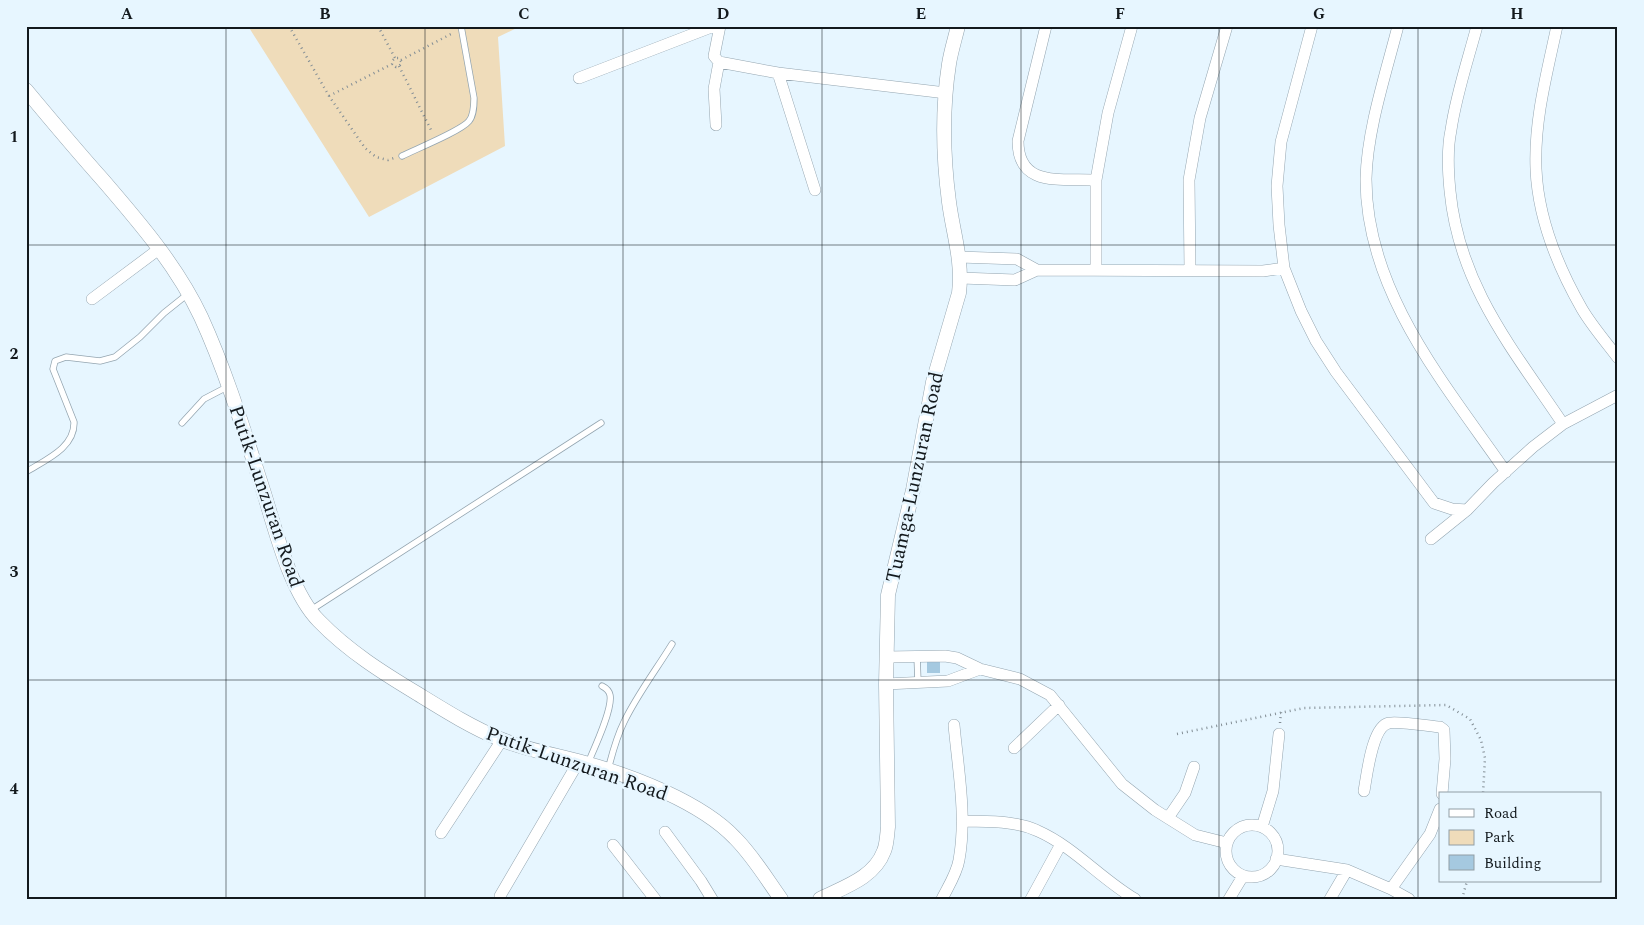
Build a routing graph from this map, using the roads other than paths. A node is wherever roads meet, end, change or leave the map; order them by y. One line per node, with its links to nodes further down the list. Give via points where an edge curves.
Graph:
1 (714, 26): 14 (street)
2 (720, 26): 12 (street, via 714,56)
3 (958, 26): 16 (street, Tuamga-Lunzuran Road)
4 (1046, 26): 19 (street, via 1018,141 1018,155 1022,165 1032,174 1044,178)
5 (1132, 26): 19 (street, via 1108,113)
6 (1227, 26): 26 (street, via 1200,118 1189,180)
7 (1312, 26): 23 (street, via 1281,142 1277,186)
8 (1398, 26): 37 (street, via 1372,126 1366,178 1370,220 1380,263 1409,329)
9 (1477, 26): 35 (street, via 1450,130 1448,172 1452,215 1464,259 1478,292 1500,331)
10 (1557, 26): 30 (street, via 1538,130 1536,169 1542,211 1567,280 1583,310)
11 (461, 27): 18 (lane, via 474,98 474,110 469,121)
12 (720, 62): 13 (street); 17 (street, via 714,88)
13 (778, 73): 16 (street); 20 (street)
14 (579, 78)
15 (26, 90): 21 (street, Putik-Lunzuran Road)
16 (946, 93): 22 (street, Tuamga-Lunzuran Road, via 944,160)
17 (716, 125)
18 (402, 156)
19 (1096, 180): 25 (street)
20 (815, 190)
21 (159, 249): 28 (street, Putik-Lunzuran Road); 29 (street)
22 (959, 257): 24 (street, via 1018,259); 27 (street, Tuamga-Lunzuran Road)
23 (1284, 268): 26 (street); 38 (street, via 1316,341 1434,503)
24 (1037, 270): 25 (street); 27 (street, via 1015,280)
25 (1096, 270): 26 (street)
26 (1190, 270)
27 (961, 278): 43 (street, Tuamga-Lunzuran Road, via 933,382 913,490 888,594)
28 (188, 293): 31 (street, Putik-Lunzuran Road, via 202,318); 36 (lane, via 115,357 100,361 66,358 55,361 53,370 74,422 74,431 63,448)
29 (92, 299)
30 (1618, 358)
31 (229, 386): 33 (lane, via 204,399); 40 (street, Putik-Lunzuran Road, via 278,538 297,588)
32 (1618, 395): 35 (street)
33 (182, 423)
34 (601, 423): 40 (lane)
35 (1563, 424): 37 (street)
36 (26, 472)
37 (1506, 472): 38 (street)
38 (1467, 510): 39 (street)
39 (1431, 539)
40 (311, 610): 51 (street, Putik-Lunzuran Road, via 340,642 386,674 452,715)
41 (672, 644): 55 (lane, via 624,723)
42 (917, 656): 43 (street); 44 (street, via 952,656); 45 (lane)
43 (887, 657): 46 (street, Tuamga-Lunzuran Road)
44 (980, 669): 45 (street, via 953,680); 48 (street, via 1020,679 1050,695)
45 (918, 682): 46 (street)
46 (886, 684): 76 (street, Tuamga-Lunzuran Road, via 888,827 885,849 872,871)
47 (602, 686): 53 (lane, via 609,692 608,708)
48 (1058, 705): 52 (street); 59 (street, via 1122,784)
49 (954, 725): 60 (street)
50 (1279, 734): 61 (street, via 1273,791)
51 (502, 740): 53 (street, Putik-Lunzuran Road); 63 (street)
52 (1014, 748)
53 (583, 762): 55 (street, Putik-Lunzuran Road); 71 (street)
54 (1194, 767): 59 (street, via 1186,793)
55 (608, 771): 75 (street, Putik-Lunzuran Road, via 681,800 710,816 740,844)
56 (1364, 791): 57 (street, via 1376,736 1381,726 1389,722 1444,730)
57 (1442, 792)
58 (1439, 812): 70 (street, via 1430,834)
59 (1168, 818): 65 (street, via 1195,835)
60 (962, 821): 64 (street, via 1017,824 1037,830); 77 (street, via 959,862)
61 (1262, 827): 65 (street, via 1245,826 1237,830); 67 (street, via 1274,837 1278,852)
62 (665, 832): 74 (street)
63 (441, 833)
64 (1061, 844): 72 (street); 78 (street)
65 (1227, 844): 69 (street, via 1227,859)
66 (613, 845): 73 (street)
67 (1276, 859): 68 (street); 69 (street, via 1267,872)
68 (1348, 870): 70 (street); 80 (street)
69 (1243, 876): 79 (street)
70 (1391, 888): 81 (street)
71 (500, 896)
72 (1130, 897)
73 (655, 899)
74 (712, 899)
75 (781, 899)
76 (820, 899)
77 (942, 899)
78 (1031, 899)
79 (1229, 899)
80 (1330, 899)
81 (1409, 899)

